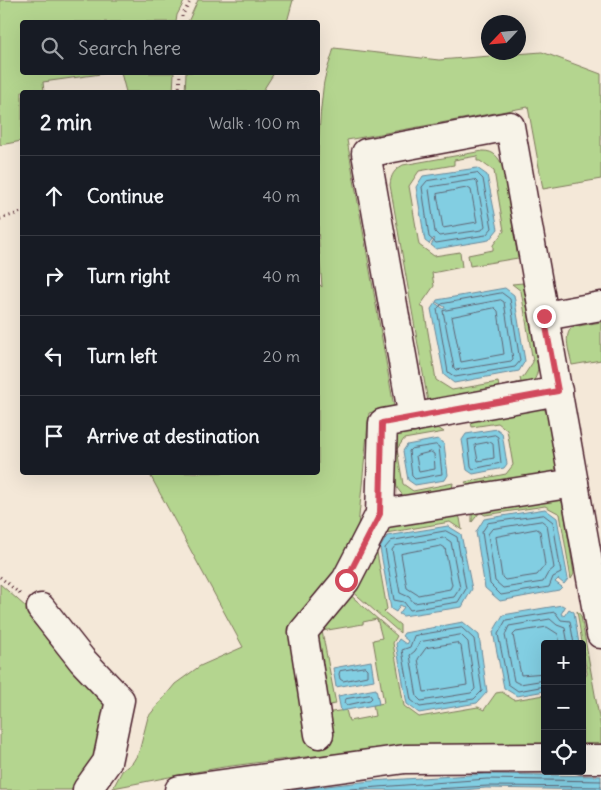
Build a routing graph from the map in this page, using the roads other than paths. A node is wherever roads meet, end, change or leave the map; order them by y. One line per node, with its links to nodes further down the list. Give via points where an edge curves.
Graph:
1 (601, 306): 2 (street)
2 (544, 316): 3 (street); 4 (street, via 510,126 366,153)
3 (558, 391): 4 (street); 5 (street)
4 (413, 418): 6 (street, via 382,423)
5 (574, 483): 6 (street); 8 (street)
6 (380, 514): 9 (street, via 346,580 303,632)
7 (41, 608): 13 (street, via 82,660 120,700 107,762)
8 (601, 634)
9 (319, 734)
10 (541, 758): 14 (street, via 405,759)
11 (586, 759): 12 (street)
12 (601, 759)
13 (87, 790)
14 (179, 790)

